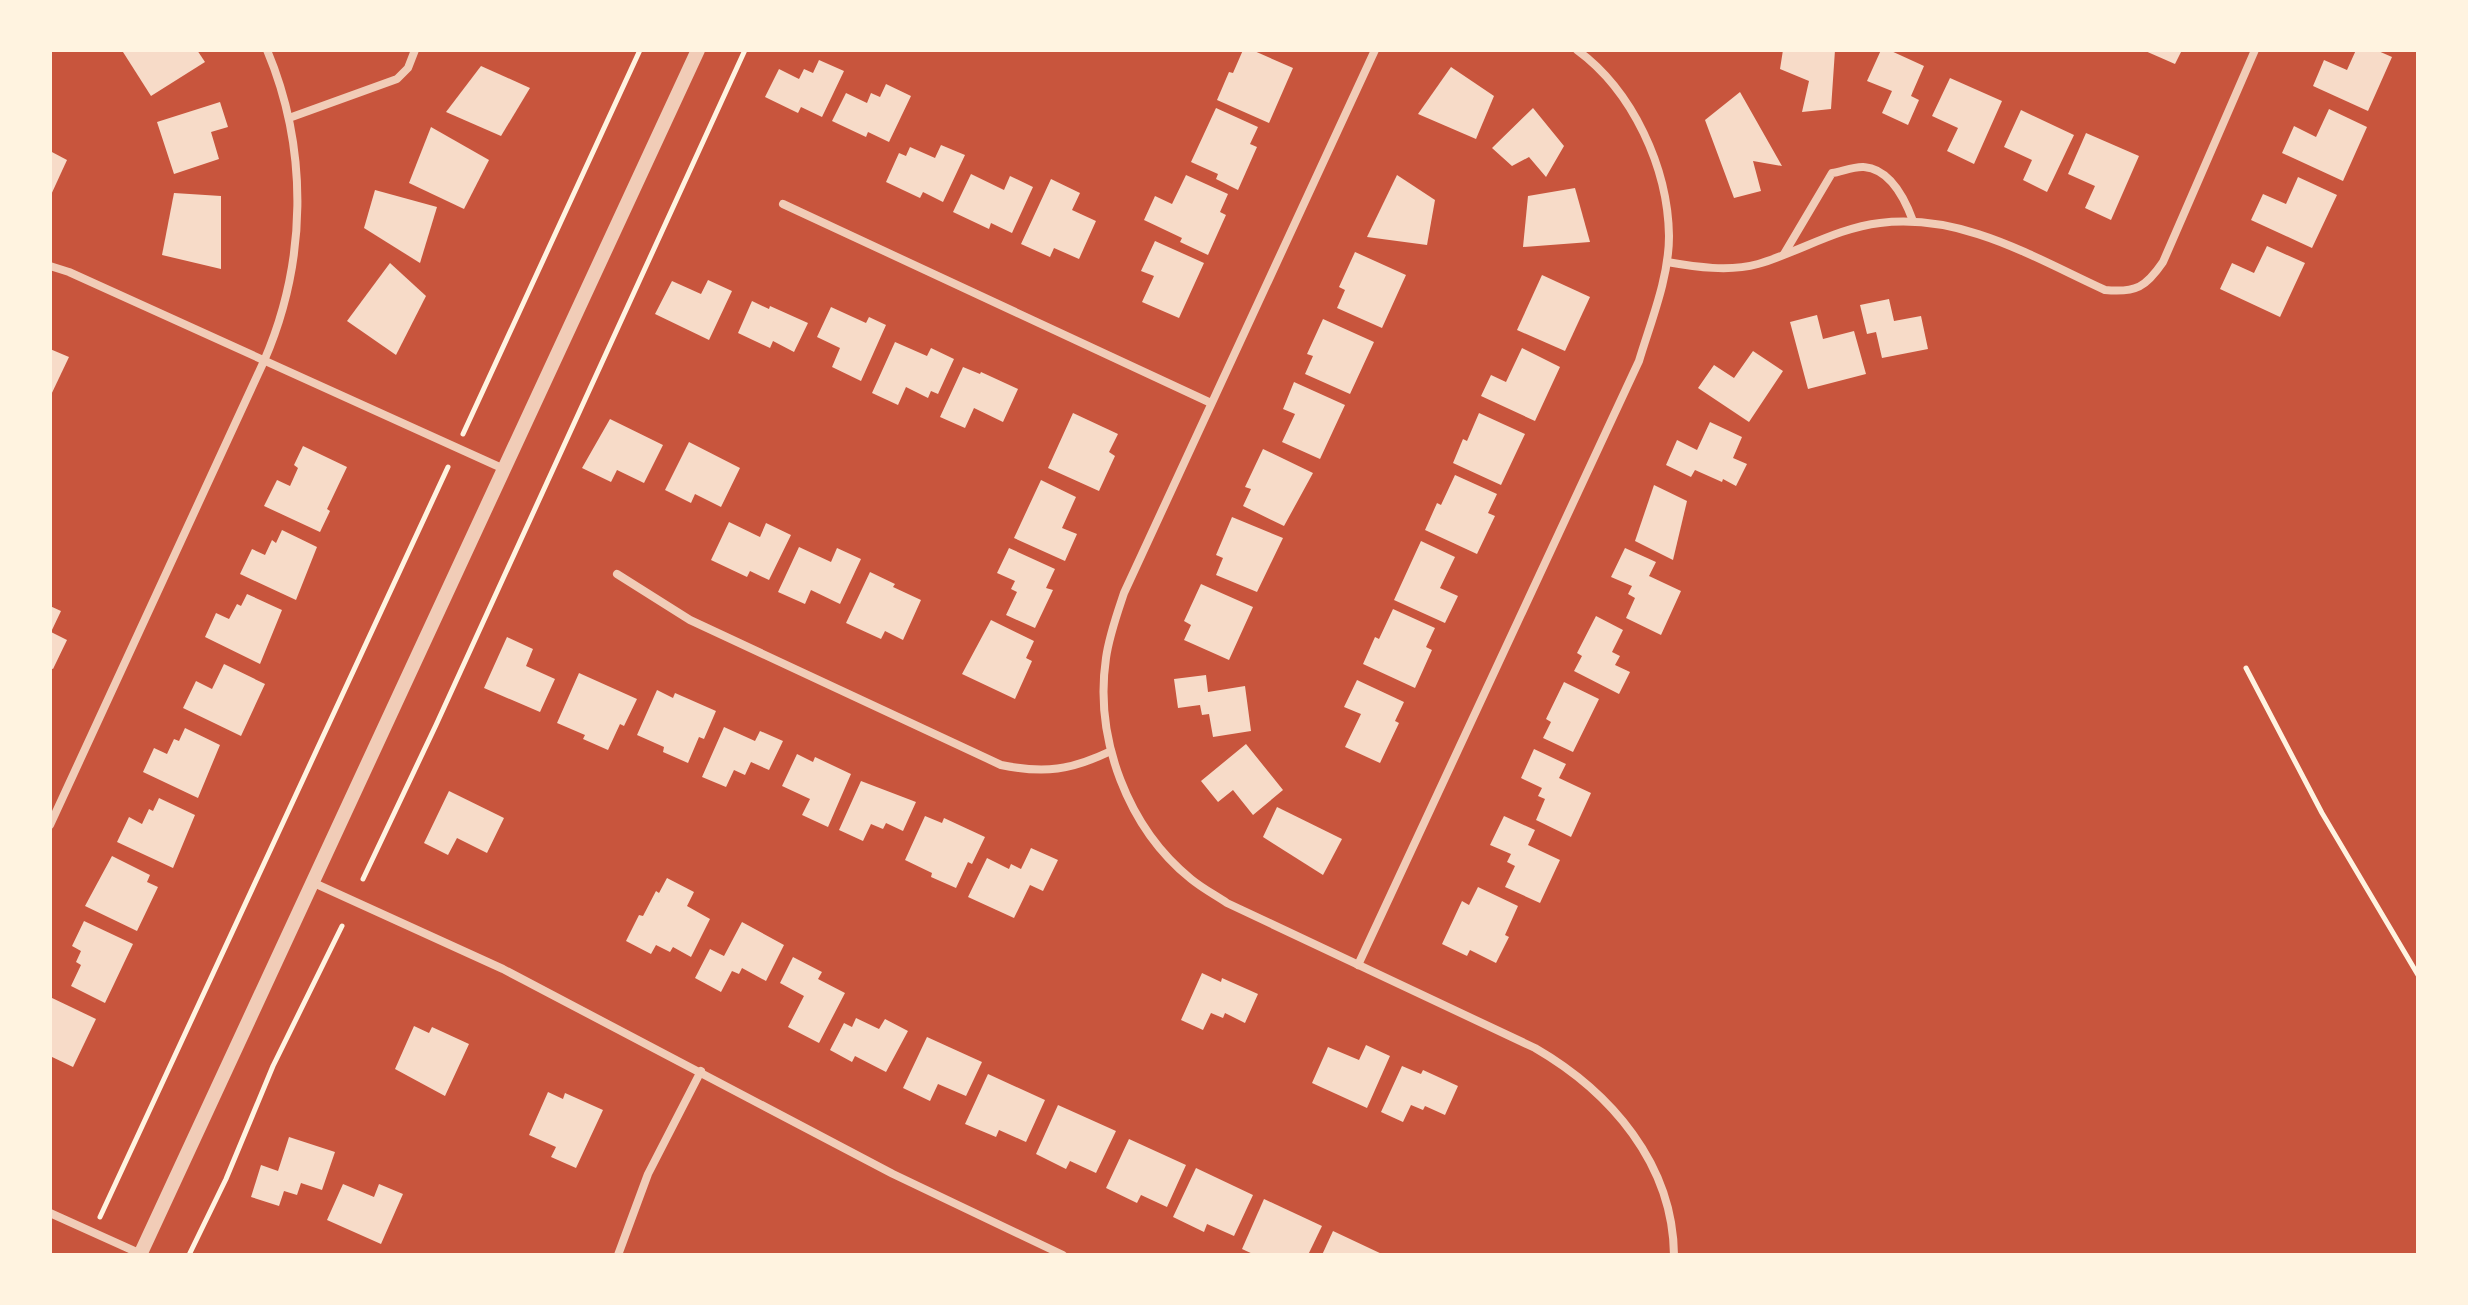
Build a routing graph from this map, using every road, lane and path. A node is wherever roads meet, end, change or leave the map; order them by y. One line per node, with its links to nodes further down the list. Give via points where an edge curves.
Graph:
1 (267, 50): 9 (street)
2 (415, 50): 9 (street, via 397,79)
3 (640, 50): 17 (path)
4 (698, 50): 19 (street)
5 (745, 50): 24 (path)
6 (1375, 50): 16 (street)
7 (1577, 50): 13 (street, via 1632,112 1657,165 1669,236)
8 (2255, 50): 11 (street, via 2163,262 2146,282 2127,292 2105,290 1971,230)
9 (289, 118): 15 (street, via 298,191 297,242 288,294)
10 (783, 204): 16 (street)
11 (1913, 221): 12 (street, via 1834,234); 12 (street, via 1886,176 1864,167 1832,173)
12 (1782, 255): 13 (street, via 1734,267)
13 (1667, 262): 27 (street, via 1639,361)
14 (50, 266): 15 (street)
15 (264, 361): 19 (street); 23 (street)
16 (1211, 403): 22 (street, via 1113,625 1104,691)
17 (463, 435)
18 (448, 467): 31 (path)
19 (504, 469): 25 (street)
20 (617, 574): 22 (street, via 690,620 1001,765 1059,770)
21 (2246, 668): 28 (path, via 2322,813)
22 (1111, 751): 27 (street, via 1139,818 1190,878 1227,903)
23 (50, 825)
24 (363, 879)
25 (314, 883): 29 (street, via 503,969); 32 (street)
26 (342, 926): 33 (path)
27 (1358, 965): 36 (street, via 1535,1048 1594,1089 1639,1141 1655,1172 1667,1205)
28 (2418, 975)
29 (701, 1071): 34 (street, via 648,1174); 35 (street, via 893,1174)
30 (50, 1213): 31 (street)
31 (92, 1233): 32 (street)
32 (141, 1254)
33 (189, 1255)
34 (618, 1255)
35 (1063, 1255)
36 (1674, 1255)

